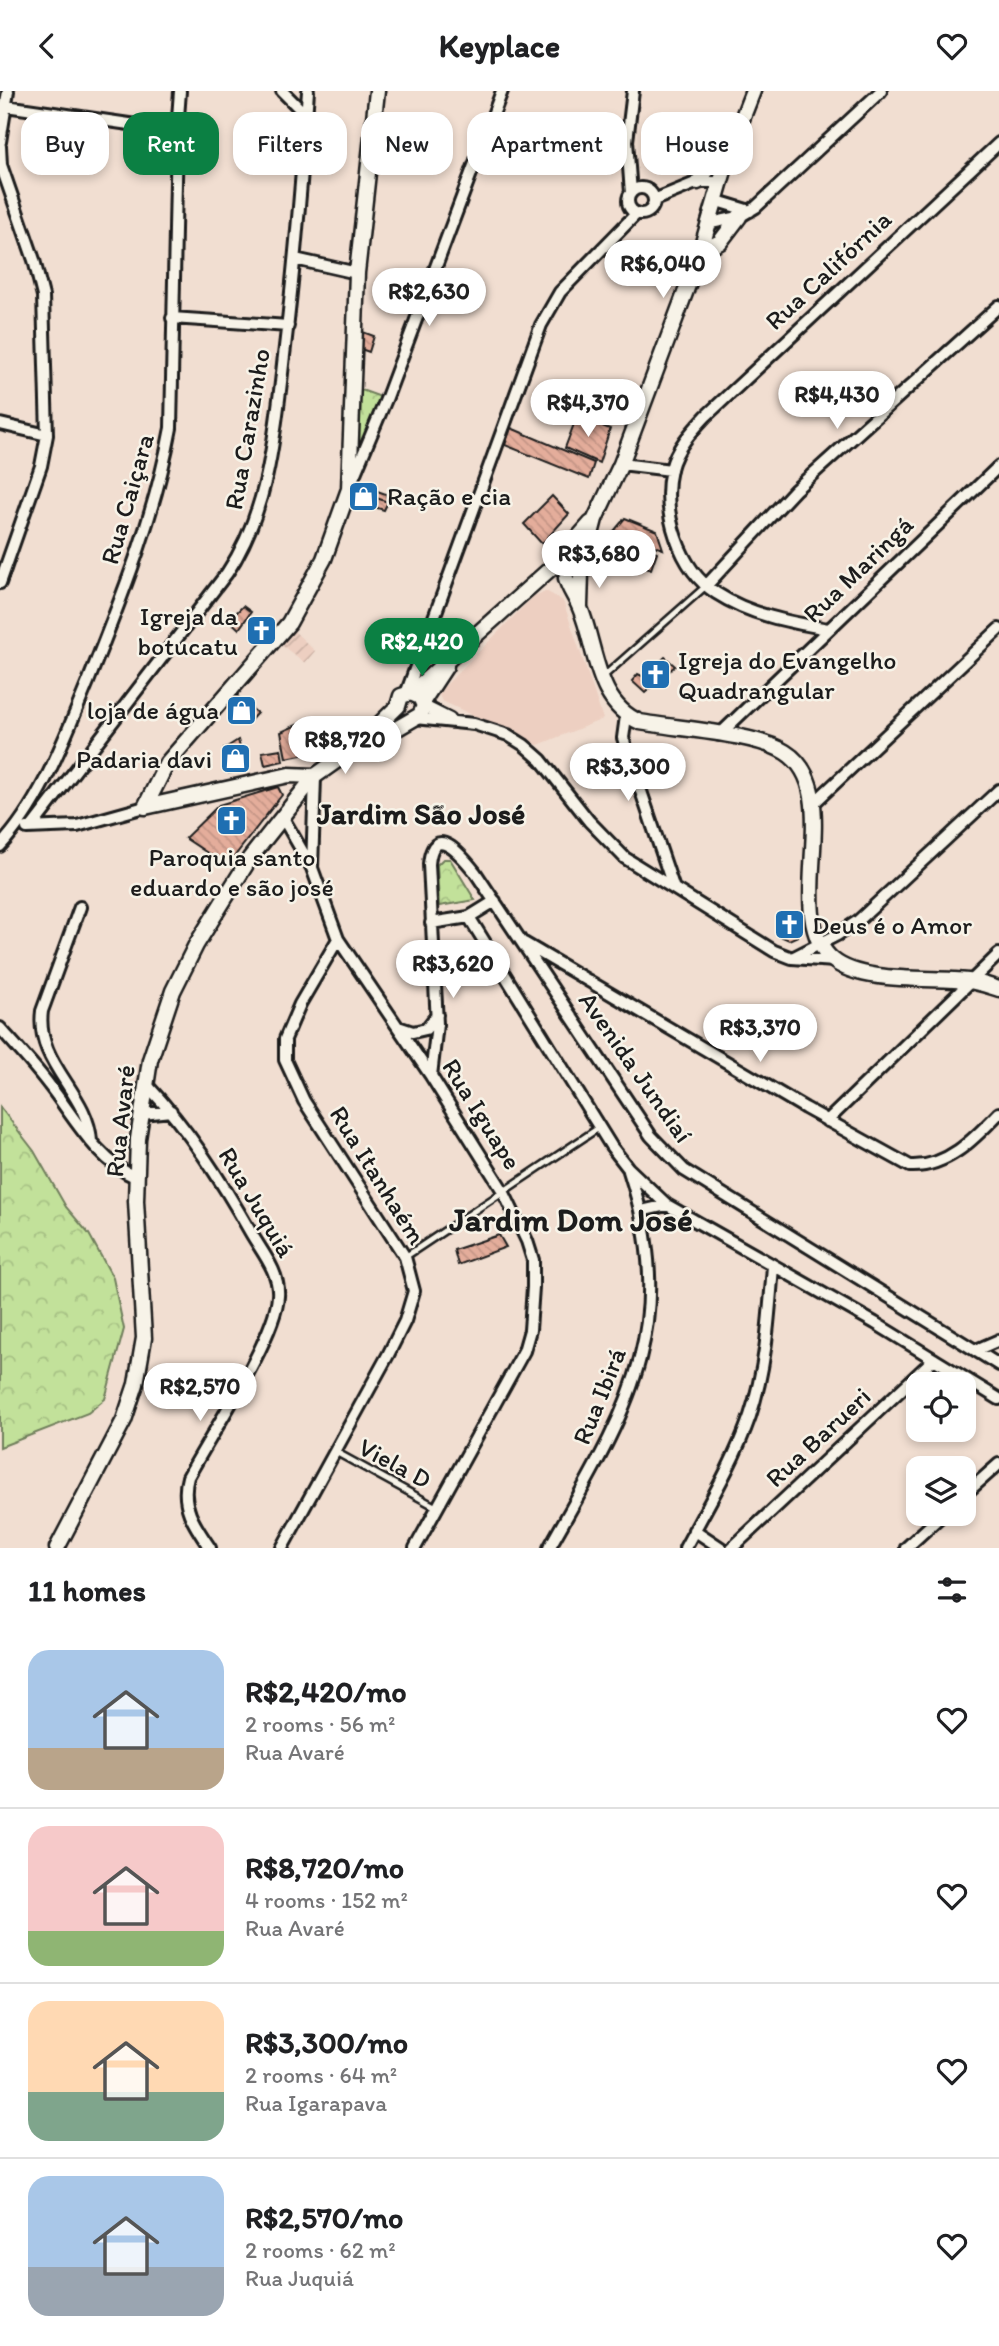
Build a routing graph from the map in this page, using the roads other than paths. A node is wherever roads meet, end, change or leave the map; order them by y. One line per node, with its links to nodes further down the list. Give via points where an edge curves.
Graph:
1 (8, 91): 10 (street)
2 (180, 91): 11 (street, Rua Caiçara)
3 (282, 91): 12 (street)
4 (308, 91): 13 (street, Rua Carazinho)
5 (377, 91): 32 (main road)
6 (502, 91): 41 (street)
7 (633, 91): 24 (street, via 627,141)
8 (753, 91): 14 (main road)
9 (881, 91): 28 (street)
10 (3, 107): 15 (street); 17 (street)
11 (178, 112)
12 (303, 112)
13 (306, 112)
14 (745, 112)
15 (123, 124)
16 (999, 142): 40 (street, Rua Califórnia, via 706,416 685,440)
17 (0, 144): 37 (street, via 1,165 43,296)
18 (176, 175): 34 (street, Rua Caiçara)
19 (301, 175): 31 (street, Rua Carazinho)
20 (702, 175): 23 (main road)
21 (724, 175): 22 (main road)
22 (722, 182): 23 (street); 25 (main road)
23 (694, 183): 25 (street); 26 (street)
24 (631, 193): 26 (street, via 645,188); 27 (street, via 629,207)
25 (718, 199): 28 (street); 29 (main road)
26 (654, 200): 27 (street, via 651,209)
27 (637, 213): 52 (street, via 569,282 546,314)
28 (745, 214): 29 (street); 30 (main road, via 720,242)
29 (711, 223): 30 (main road)
30 (700, 253): 38 (main road)
31 (295, 259): 32 (street); 35 (street, Rua Carazinho)
32 (357, 273): 41 (main road)
33 (999, 306): 47 (street, via 795,490)
34 (172, 318): 35 (street); 63 (street, Rua Caiçara, via 171,428 139,554 71,721)
35 (288, 326): 64 (street, Rua Carazinho, via 266,477 244,547)
36 (0, 425): 37 (street)
37 (47, 435): 46 (street)
38 (621, 464): 40 (street); 42 (main road)
39 (999, 466): 50 (street, Rua Maringá)
40 (671, 470): 47 (street, via 672,535)
41 (349, 489): 61 (main road, via 324,559 296,612 167,764)
42 (594, 519): 43 (main road, Rua Avaré); 44 (main road)
43 (561, 558): 44 (main road, via 576,555); 45 (main road, via 558,569); 48 (main road, Rua Avaré)
44 (582, 568): 45 (main road, via 575,578); 49 (main road)
45 (564, 577): 48 (main road, Rua Avaré); 49 (main road)
46 (0, 583)
47 (706, 586): 50 (street, via 760,615); 54 (lane)
48 (523, 593): 53 (main road, Rua Avaré)
49 (580, 606): 54 (main road)
50 (828, 629): 57 (street, Rua Maringá)
51 (999, 629): 60 (street)
52 (426, 633): 53 (street); 55 (street)
53 (467, 644): 55 (main road, Rua Avaré)
54 (601, 678): 56 (main road)
55 (412, 705): 58 (main road, Rua Avaré); 67 (street, via 494,730 524,745 608,843)
56 (626, 716): 57 (main road); 67 (street, via 623,738)
57 (719, 735): 60 (main road, via 760,741 789,754 803,771)
58 (315, 776): 61 (main road, via 289,775); 62 (main road, Rua Avaré); 66 (street, Rua Iguape)
59 (999, 790): 74 (street, via 858,921)
60 (814, 803): 74 (main road, via 813,923)
61 (145, 807): 64 (street, via 77,826)
62 (283, 818): 66 (street, Rua Iguape); 84 (main road, Rua Avaré, via 233,883 183,969 158,1035)
63 (18, 828): 64 (street); 65 (street, Rua Caiçara)
64 (31, 828)
65 (0, 846)
66 (312, 868): 72 (street, Rua Iguape)
67 (673, 886): 76 (street, via 757,941)
68 (495, 901): 70 (street); 71 (street, Avenida Jundiaí, via 453,846 438,844 430,853); 73 (street, Avenida Jundiaí)
69 (80, 907): 92 (street, via 42,1011 40,1029 47,1053 84,1111)
70 (469, 917): 71 (street); 89 (street)
71 (432, 923): 80 (street)
72 (338, 939): 81 (street, Rua Iguape); 98 (street, Rua Itanhaém, via 300,1004 285,1039 285,1060 304,1101)
73 (522, 941): 88 (street); 101 (street, Avenida Jundiaí, via 671,1159 743,1209)
74 (818, 945): 76 (street); 77 (main road)
75 (999, 954): 78 (street)
76 (792, 958): 77 (street)
77 (839, 964): 78 (main road, via 866,975)
78 (972, 981): 79 (main road); 88 (street)
79 (999, 989)
80 (437, 1015): 81 (street, via 426,1029 413,1032); 83 (street)
81 (398, 1027): 83 (street, Rua Iguape)
82 (0, 1028): 92 (street)
83 (431, 1076): 95 (street, Rua Iguape)
84 (147, 1085): 85 (street, Rua Juquiá); 87 (main road, Rua Avaré)
85 (171, 1111): 87 (street); 112 (street, Rua Juquiá, via 235,1203 278,1288 268,1329 184,1489 188,1511)
86 (999, 1113): 90 (street)
87 (142, 1114): 94 (main road, Rua Avaré)
88 (827, 1121): 90 (street, via 895,1160 924,1167 952,1155)
89 (600, 1127): 93 (street); 95 (lane)
90 (985, 1127): 91 (street)
91 (999, 1127)
92 (91, 1141): 94 (street, via 111,1162)
93 (628, 1168): 96 (street); 97 (street, Rua Ibirá)
94 (137, 1178): 111 (main road, Rua Avaré, via 144,1338 136,1384 124,1420)
95 (503, 1191): 98 (lane); 108 (street, Rua Iguape, via 533,1260 530,1330 513,1373)
96 (667, 1205): 97 (street); 99 (street)
97 (641, 1211): 115 (street, Rua Ibirá, via 651,1291 641,1359 618,1423)
98 (405, 1257): 105 (street, Rua Itanhaém, via 414,1291 405,1321)
99 (773, 1266): 102 (street); 110 (street, via 763,1365 749,1417)
100 (999, 1340): 101 (street)
101 (976, 1350): 103 (street, Avenida Jundiaí)
102 (934, 1359): 104 (street); 118 (street, Rua Barueri)
103 (999, 1365)
104 (999, 1399)
105 (334, 1451): 108 (lane, Viela D); 113 (street, Rua Itanhaém)
106 (999, 1464): 107 (street)
107 (976, 1484)
108 (438, 1508): 114 (street, Rua Iguape)
109 (930, 1526): 119 (street)
110 (694, 1530): 116 (street); 117 (street)
111 (57, 1548)
112 (210, 1548)
113 (282, 1548)
114 (415, 1548)
115 (549, 1548)
116 (685, 1548)
117 (721, 1548)
118 (732, 1548)
119 (906, 1548)

